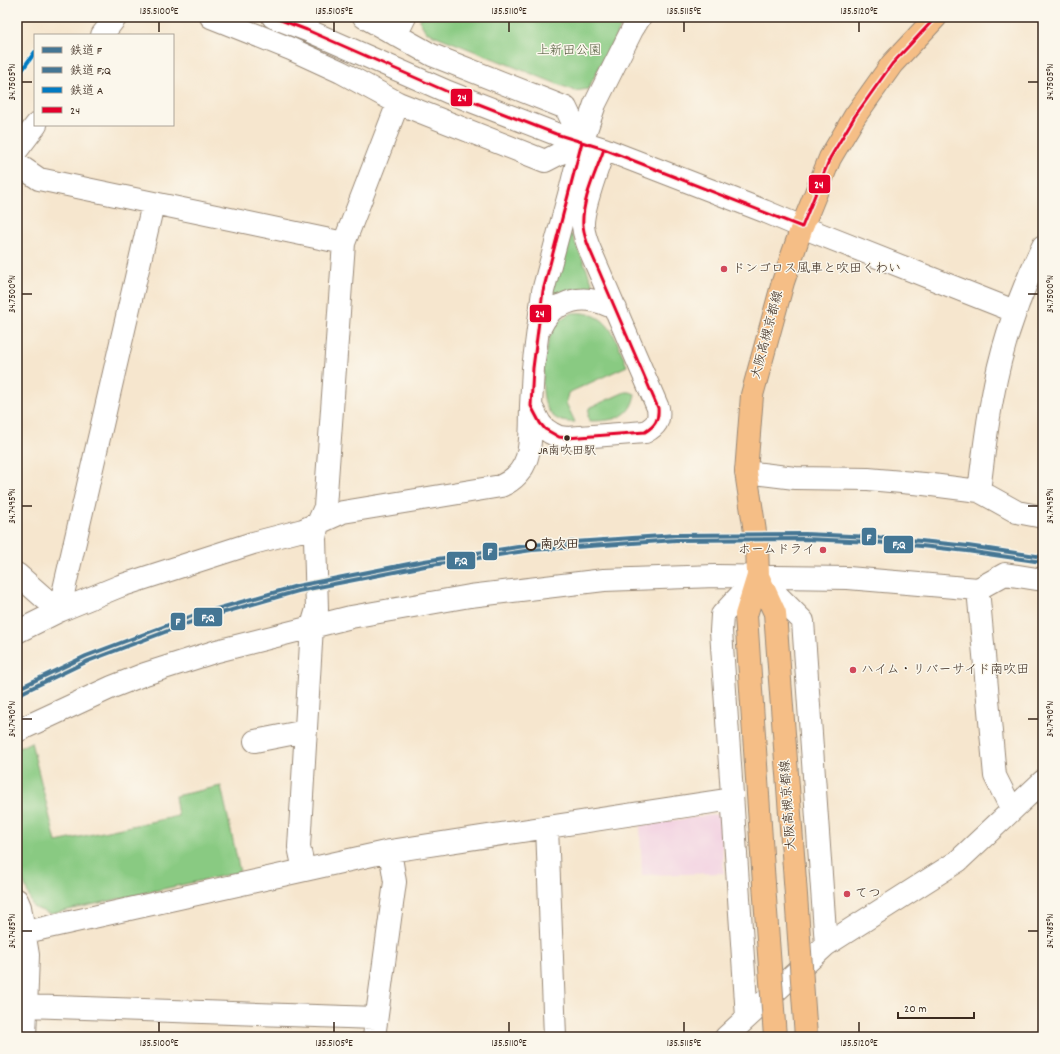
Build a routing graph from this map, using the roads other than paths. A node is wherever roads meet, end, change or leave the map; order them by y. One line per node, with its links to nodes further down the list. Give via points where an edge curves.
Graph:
1 (116, 17): 8 (street)
2 (211, 17): 9 (street, via 292,49)
3 (273, 17): 11 (street, via 448,92)
4 (364, 17): 7 (street)
5 (640, 17): 11 (street, via 595,104)
6 (936, 17): 16 (main road, 大阪高槻京都線, via 892,64 855,116 830,158)
7 (401, 26): 11 (street, via 432,55 566,108)
8 (103, 34)
9 (398, 103): 11 (street, via 545,161); 17 (street)
10 (35, 126): 13 (street)
11 (582, 142): 12 (street); 21 (street, via 543,291)
12 (604, 149): 16 (street); 19 (street, via 590,192 583,226 590,250)
13 (17, 150)
14 (17, 164): 15 (street, via 39,179)
15 (153, 204): 17 (street); 31 (street)
16 (802, 227): 20 (street); 23 (main road, 大阪高槻京都線, via 783,282 752,395)
17 (344, 243): 26 (street, via 325,507)
18 (1043, 246): 20 (street)
19 (616, 309): 21 (street, via 593,299 573,300 552,310); 22 (street, via 658,408 657,423 645,432 559,437 545,429 537,420)
20 (1014, 311): 24 (street, via 992,399)
21 (539, 330): 22 (street)
22 (531, 406): 26 (street, via 530,449 522,470 510,482 343,512)
23 (746, 472): 24 (street, via 795,478 868,479); 28 (main road, 大阪高槻京都線, via 757,545)
24 (979, 491): 25 (street, via 1017,512)
25 (1043, 517)
26 (318, 523): 31 (street, via 303,530 133,581); 32 (street, via 315,538 317,609)
27 (17, 574): 31 (street)
28 (758, 576): 30 (street, via 848,578); 32 (street, via 604,580 537,587 397,608); 38 (street, via 722,615); 45 (street, via 803,620); 52 (main road, 大阪高槻京都線, bridge, via 746,615); 53 (main road, 大阪高槻京都線, bridge, via 775,613)
29 (1043, 580): 30 (street, via 1005,574)
30 (978, 589): 39 (street, via 995,776)
31 (59, 611): 33 (street)
32 (312, 626): 34 (street, via 216,651 145,674); 35 (street)
33 (17, 632)
34 (17, 731)
35 (306, 731): 36 (street); 42 (street, via 299,847)
36 (255, 741)
37 (1043, 781): 39 (street)
38 (732, 799): 40 (street); 47 (street)
39 (1012, 810): 45 (street, via 958,861)
40 (547, 827): 41 (street); 50 (street)
41 (390, 851): 42 (street); 48 (street, via 395,882)
42 (304, 870): 44 (street)
43 (17, 900): 44 (street, via 20,907)
44 (21, 933): 46 (street, via 28,955)
45 (826, 945): 47 (street)
46 (26, 1006): 48 (street); 49 (street)
47 (747, 1017): 51 (street)
48 (375, 1028)
49 (25, 1037)
50 (555, 1037)
51 (726, 1037)
52 (775, 1037)
53 (806, 1037)

